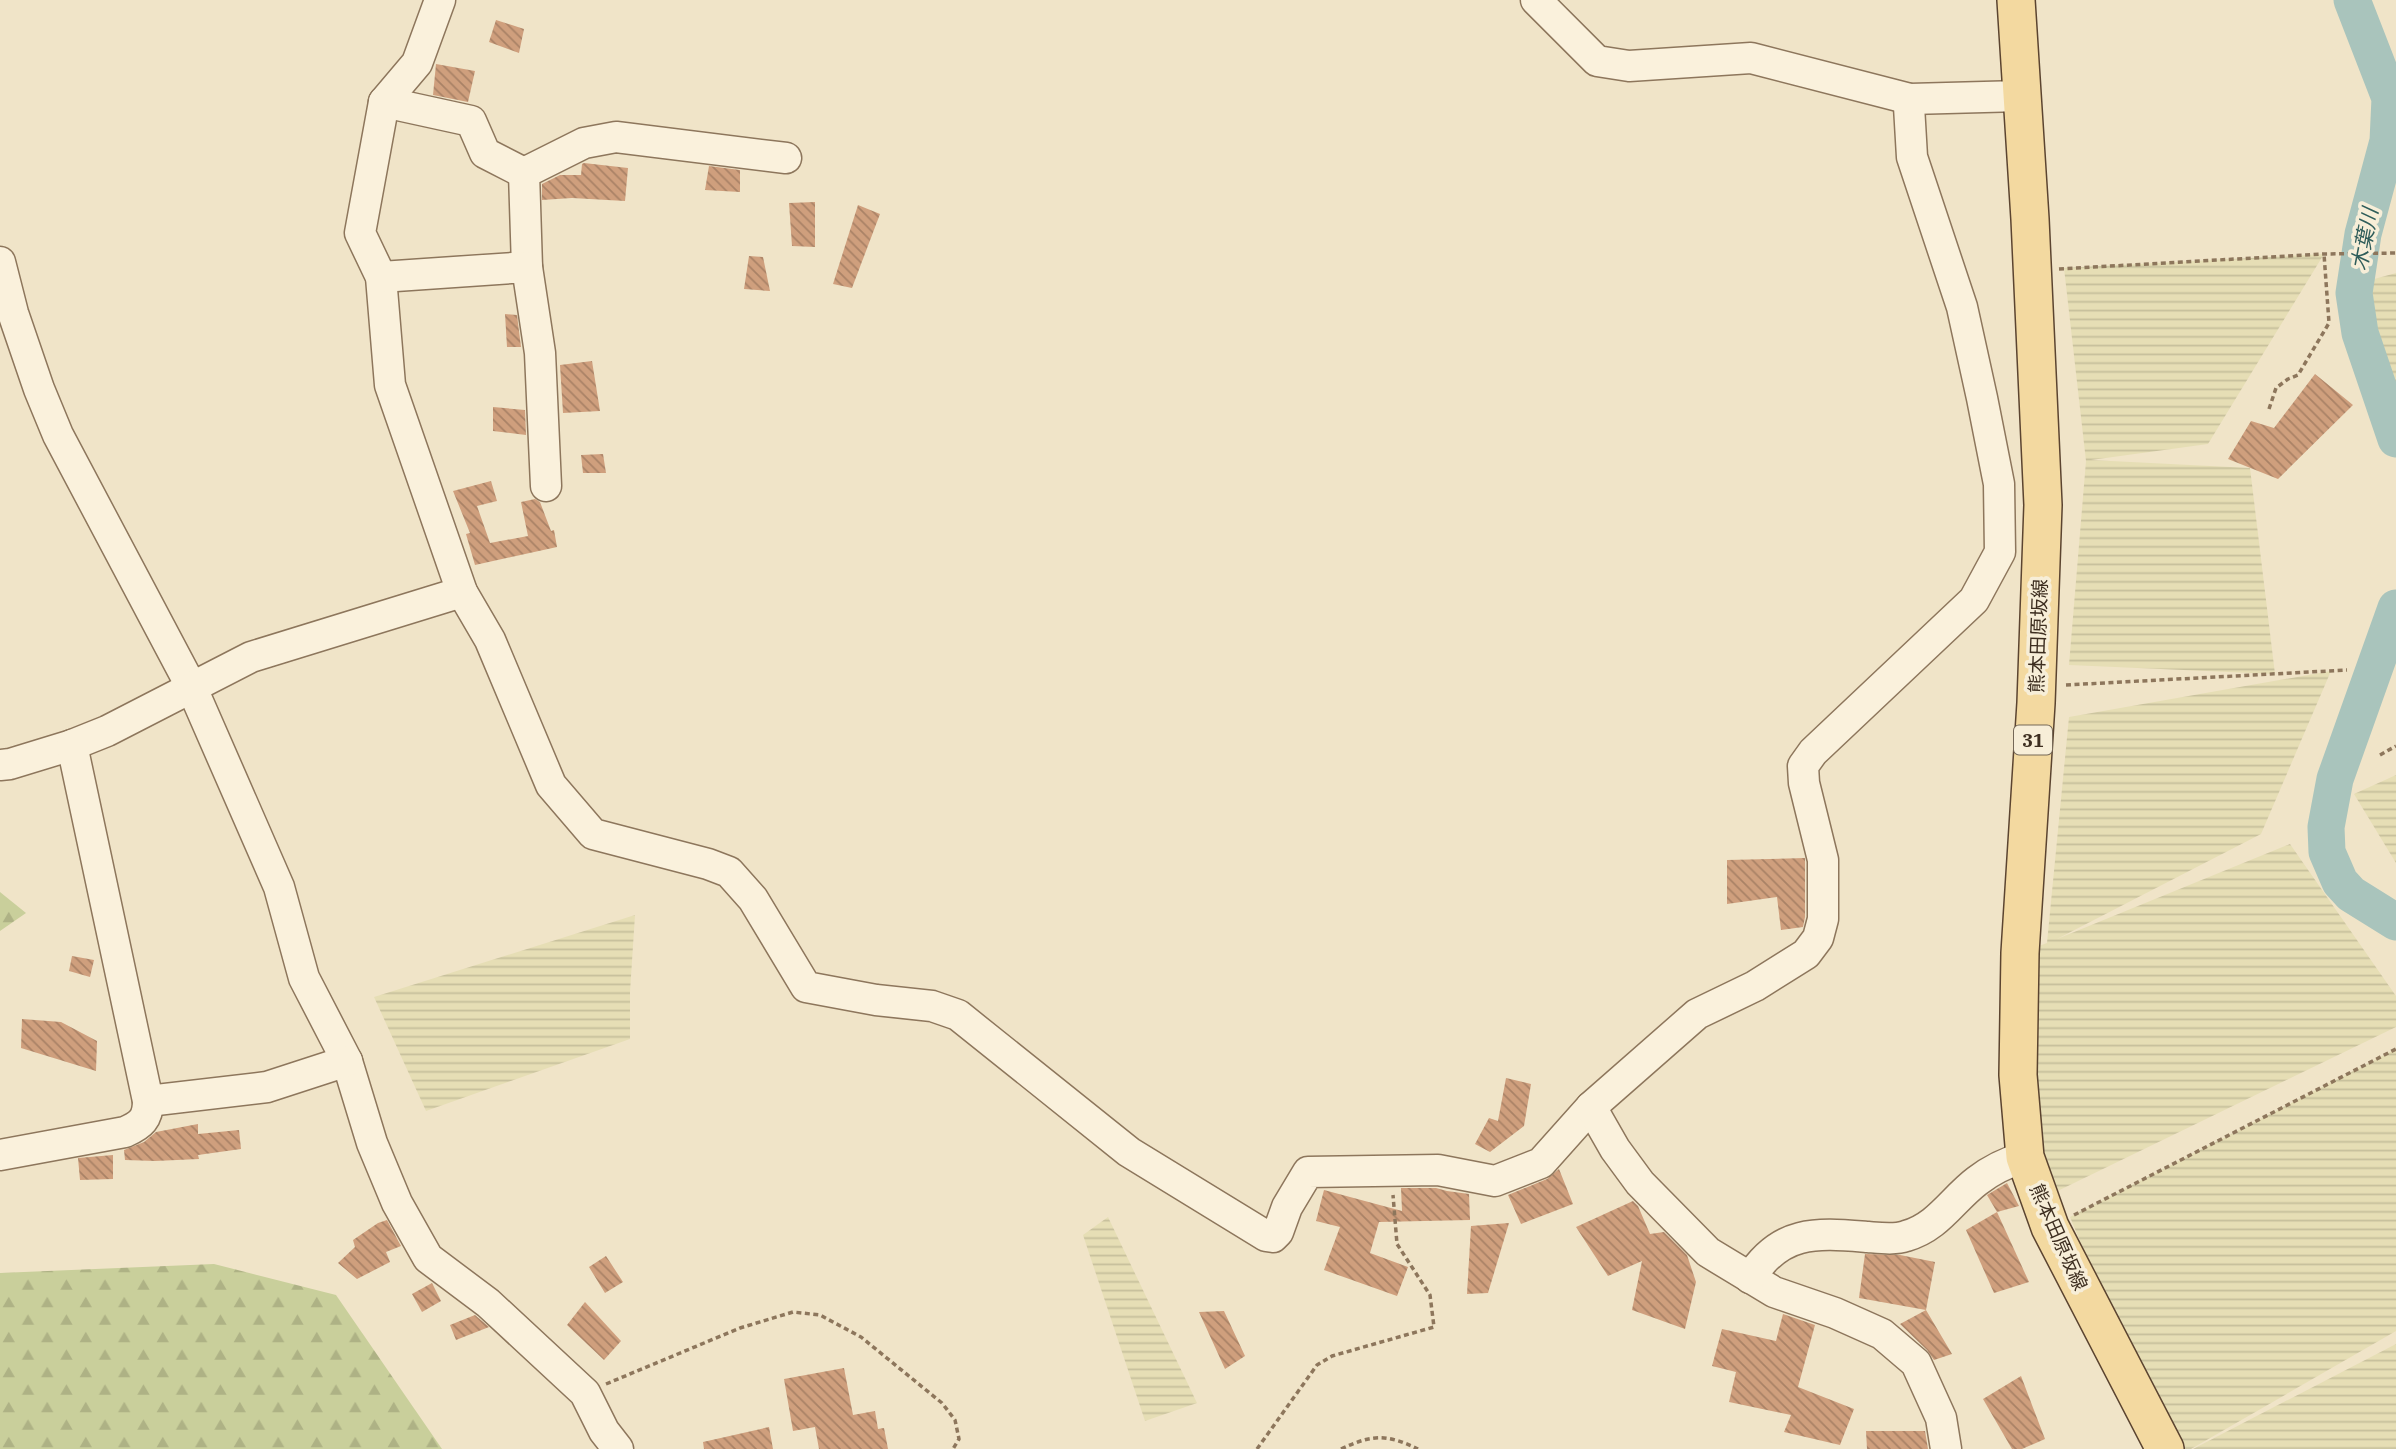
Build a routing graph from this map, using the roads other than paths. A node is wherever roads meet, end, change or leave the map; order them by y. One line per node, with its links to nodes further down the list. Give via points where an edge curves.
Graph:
1 (440, 0): 6 (street, via 417,63)
2 (1536, 0): 5 (street, via 1597,61 1629,66 1751,58)
3 (2016, 0): 4 (main road, 熊本田原坂線 / 31)
4 (2021, 96): 5 (street); 21 (main road, 熊本田原坂線 / 31, via 2043,505 2020,953 2018,1075)
5 (1910, 99): 19 (street, via 1912,157 1962,307 1982,398 1999,484 2000,552 1973,600 1803,766 1823,860 1823,919 1818,938 1806,954 1697,1014)
6 (384, 102): 8 (street, via 471,121 485,153); 11 (street, via 360,233)
7 (786, 158): 8 (street, via 616,137 584,142)
8 (524, 173): 10 (street)
9 (0, 262): 14 (street, via 58,435)
10 (527, 267): 11 (street); 12 (street, via 540,353)
11 (381, 277): 13 (street, via 390,385)
12 (546, 486)
13 (462, 592): 14 (street, via 251,657); 19 (street, via 490,640 551,785 593,834 729,872 753,900 806,987 932,1006 958,1015 1129,1152 1266,1236 1278,1232 1308,1172 1438,1170 1495,1181 1541,1163)
14 (192, 688): 15 (street); 17 (street, via 279,887 304,978)
15 (72, 745): 16 (street); 18 (street)
16 (0, 765)
17 (346, 1061): 18 (street, via 267,1087); 23 (street, via 372,1143 397,1203 428,1258 488,1303 585,1393)
18 (148, 1101): 20 (street, via 141,1125 125,1132)
19 (1591, 1107): 22 (street, via 1640,1183 1708,1252)
20 (0, 1155)
21 (2025, 1157): 22 (street, via 1976,1181 1929,1227 1904,1237 1807,1235 1782,1245); 25 (main road, 熊本田原坂線 / 31, via 2050,1227)
22 (1750, 1278): 24 (street, via 1774,1292 1882,1334 1916,1363 1941,1418)
23 (618, 1449)
24 (1946, 1449)
25 (2165, 1449)

